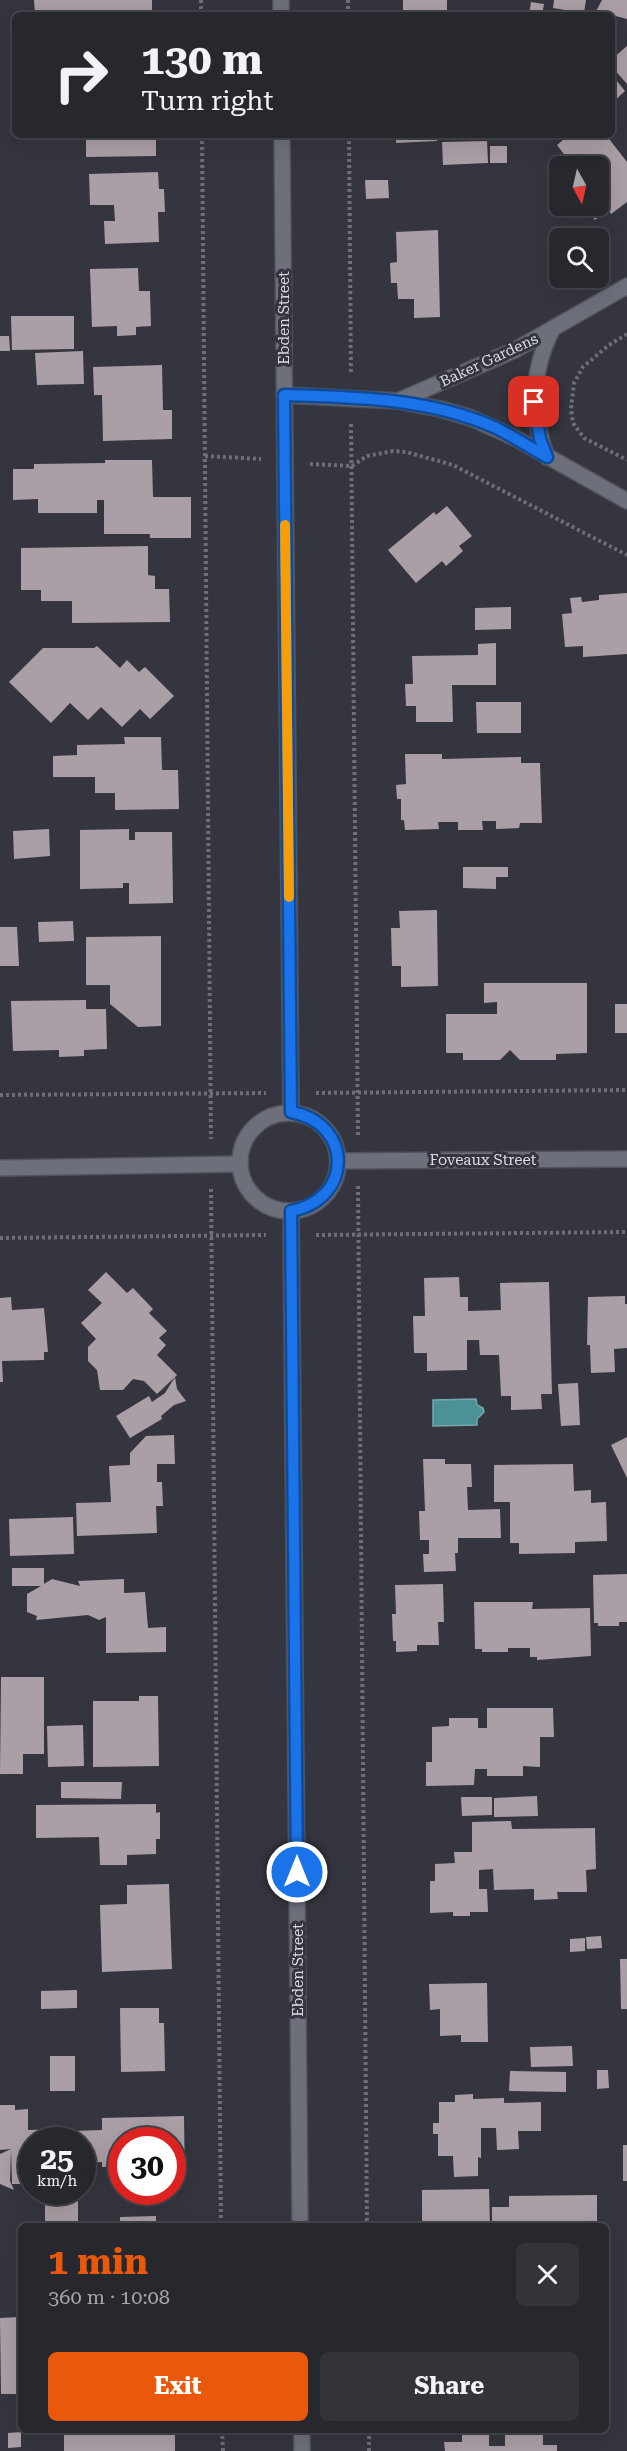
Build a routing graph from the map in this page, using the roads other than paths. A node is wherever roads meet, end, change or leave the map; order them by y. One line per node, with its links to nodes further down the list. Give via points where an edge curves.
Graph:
1 (282, 138): 4 (street, Ebden Street)
2 (627, 286): 3 (street, Baker Gardens)
3 (552, 330): 5 (street, Baker Gardens); 6 (street, Baker Gardens, via 535,383 536,421)
4 (284, 395): 5 (street, Baker Gardens); 8 (street, Ebden Street)
5 (398, 401): 6 (street, via 471,418)
6 (547, 457): 7 (street)
7 (627, 501)
8 (291, 1112): 10 (street, via 305,1115 324,1128 336,1146); 11 (street, via 260,1121 242,1148)
9 (627, 1159): 10 (street, Foveaux Street)
10 (338, 1161): 13 (street, via 325,1196)
11 (240, 1164): 12 (street); 13 (street, via 250,1192 262,1203)
12 (0, 1168)
13 (291, 1211): 14 (street, Ebden Street)
14 (300, 2223)
15 (302, 2433): 16 (street)
16 (302, 2451)

